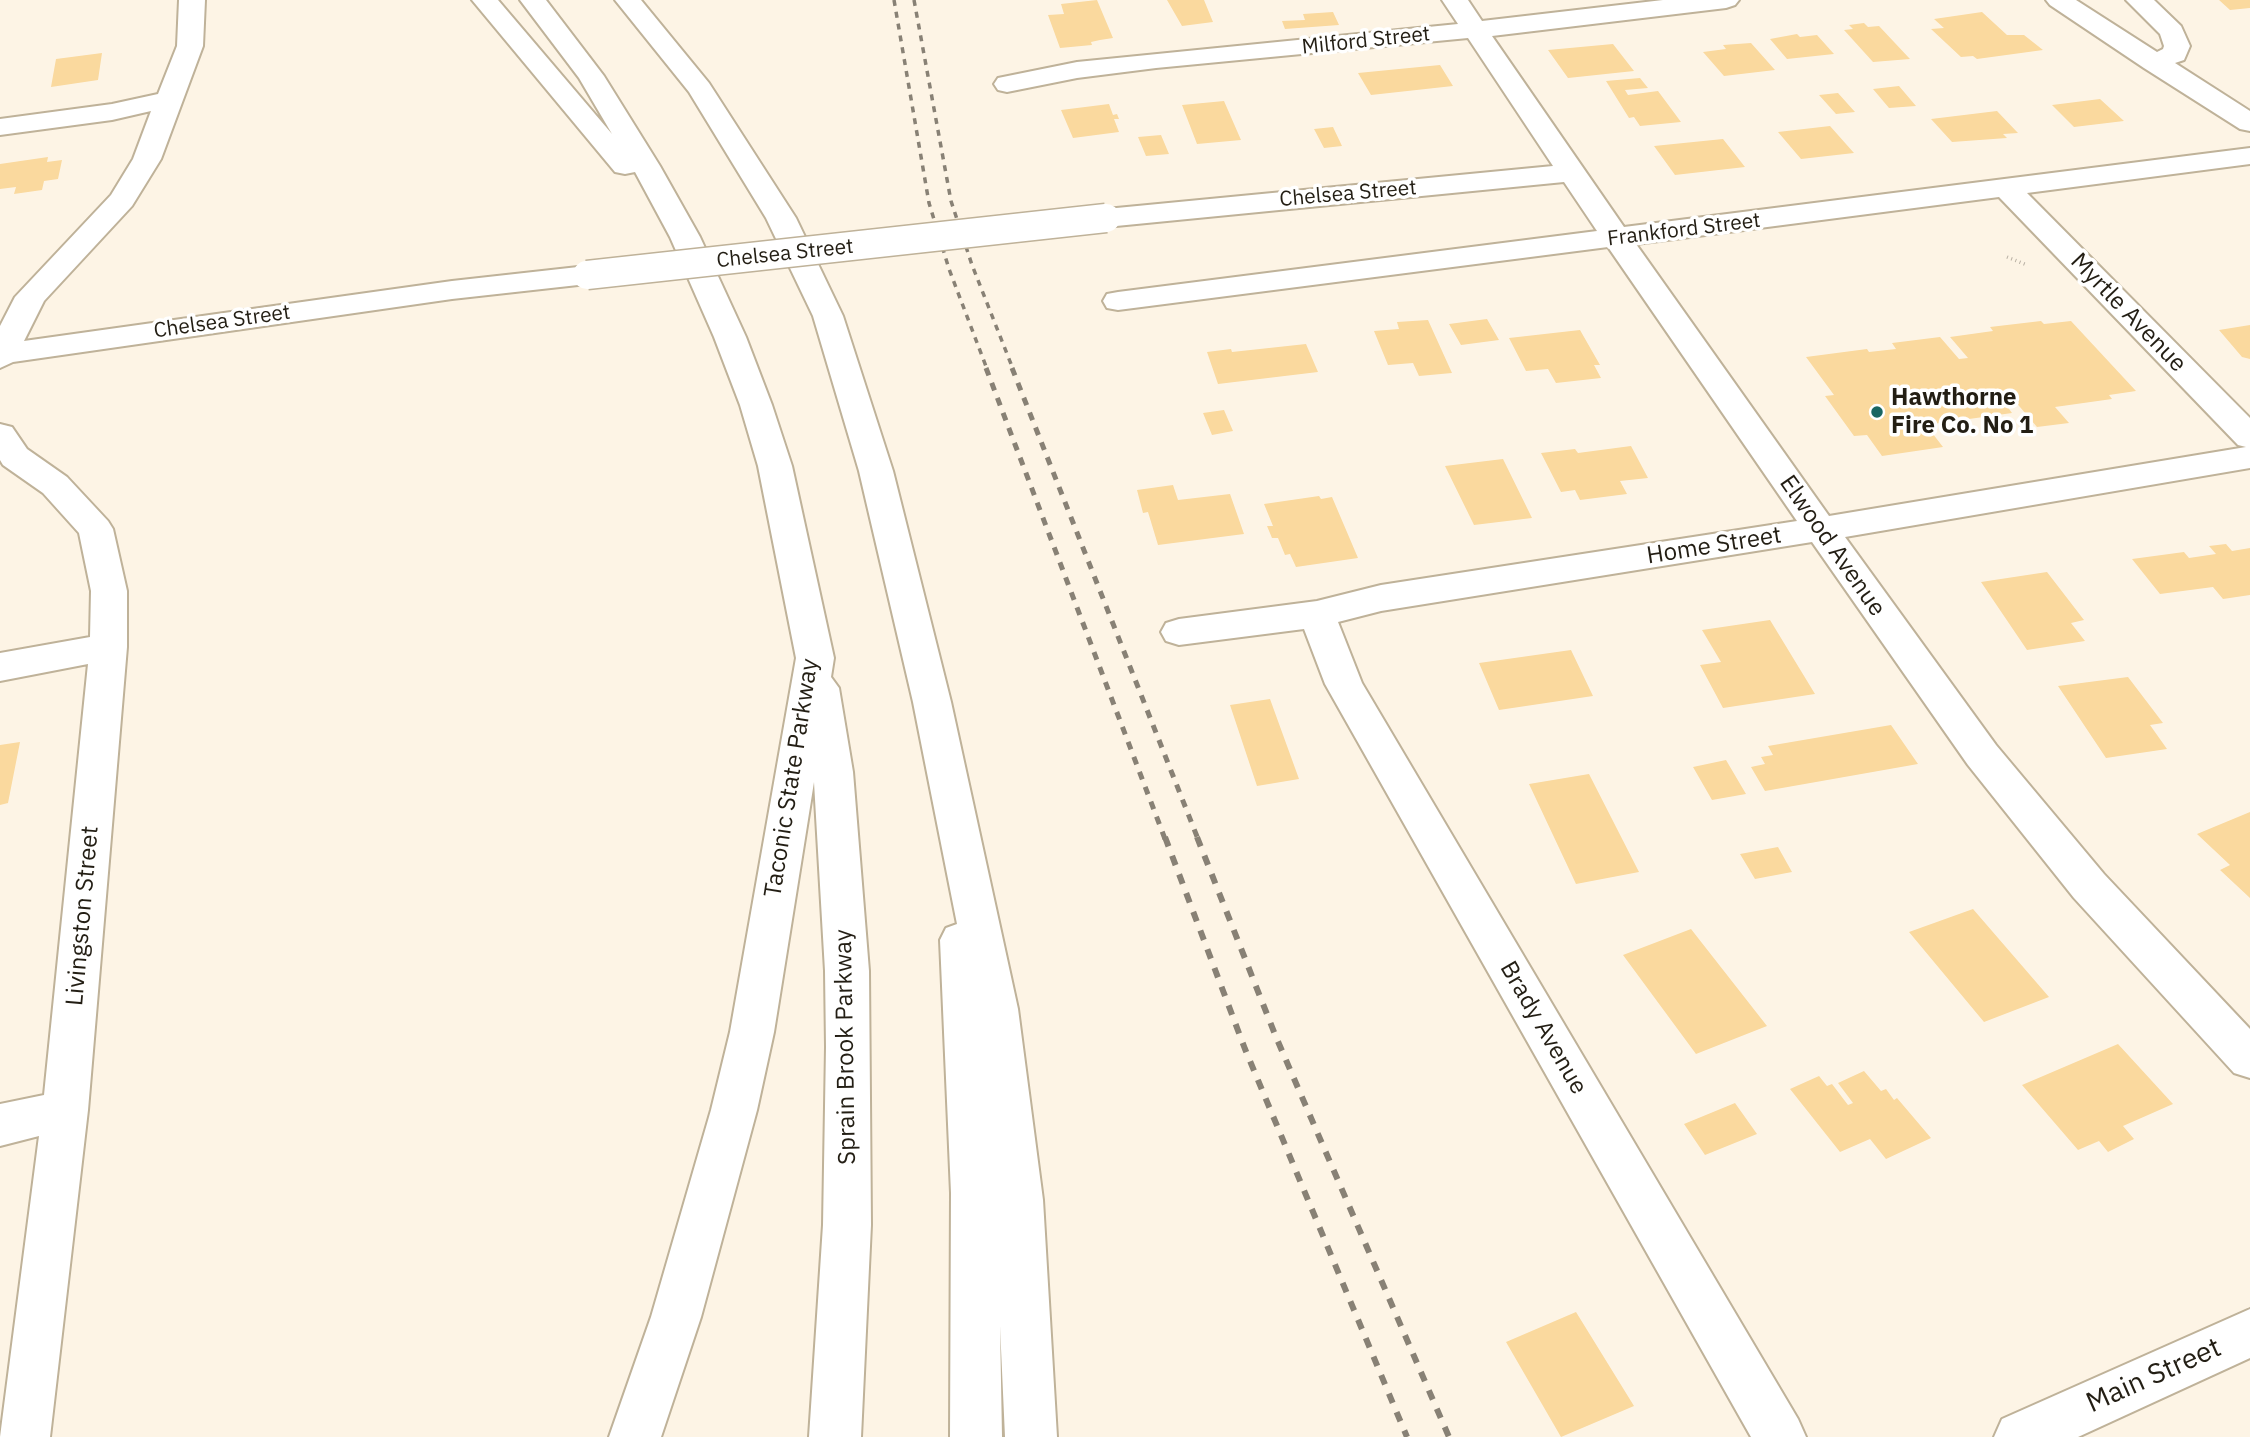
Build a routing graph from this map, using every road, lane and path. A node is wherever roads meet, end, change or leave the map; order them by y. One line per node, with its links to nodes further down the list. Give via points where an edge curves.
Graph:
1 (192, 0): 14 (main road, via 190,46)
2 (485, 0): 20 (main road)
3 (533, 0): 20 (main road, Taconic State Parkway, via 607,100)
4 (628, 0): 11 (main road)
5 (650, 0): 11 (main road)
6 (1455, 0): 10 (main road, Elwood Avenue)
7 (1726, 0): 10 (main road, Milford Street)
8 (2059, 0): 12 (main road)
9 (2139, 0): 12 (main road, via 2172,31 2177,46 2175,54)
10 (1475, 30): 13 (main road, Milford Street, via 1156,60); 18 (main road, Elwood Avenue)
11 (662, 40): 35 (main road, via 759,181 828,316 879,482)
12 (2153, 62): 15 (main road)
13 (1007, 85)
14 (167, 100): 16 (main road); 25 (main road, via 147,159 122,200 30,297)
15 (2250, 123)
16 (0, 127)
17 (2250, 156): 19 (main road, Frankford Street)
18 (1572, 173): 21 (main road, Elwood Avenue); 25 (main road, Chelsea Street, bridge, via 1106,218 452,290)
19 (2006, 188): 21 (main road, Frankford Street); 27 (main road, Myrtle Avenue)
20 (685, 237): 33 (main road, Taconic State Parkway, via 743,370 775,466)
21 (1617, 239): 24 (main road, Frankford Street); 29 (main road, Elwood Avenue)
22 (2007, 257): 23 (path)
23 (2034, 268)
24 (1118, 301)
25 (0, 355)
26 (0, 435): 32 (main road, Livingston Street, via 15,457 55,485 96,529 109,591)
27 (2250, 437)
28 (2250, 457): 29 (main road, Home Street)
29 (1820, 529): 30 (main road, Home Street, via 1381,598); 36 (main road, Elwood Avenue, via 1982,755 2090,886)
30 (1317, 614): 31 (main road, Home Street); 45 (main road, Brady Avenue, via 1344,684)
31 (1179, 632)
32 (108, 647): 34 (main road); 37 (main road, Livingston Street)
33 (815, 658): 41 (main road, Taconic State Parkway, via 752,1032 734,1110 676,1317); 42 (main road, Sprain Brook Parkway, via 833,772 847,984 848,1225)
34 (0, 667)
35 (932, 702): 43 (main road, via 951,844 970,1069); 44 (main road, via 980,926 1009,1102)
36 (2250, 1059)
37 (65, 1110): 38 (main road); 40 (main road, Livingston Street)
38 (0, 1125)
39 (2250, 1333): 46 (main road, Main Street)
40 (24, 1437)
41 (635, 1437)
42 (835, 1437)
43 (976, 1437)
44 (1031, 1437)
45 (1780, 1437)
46 (2020, 1437)

